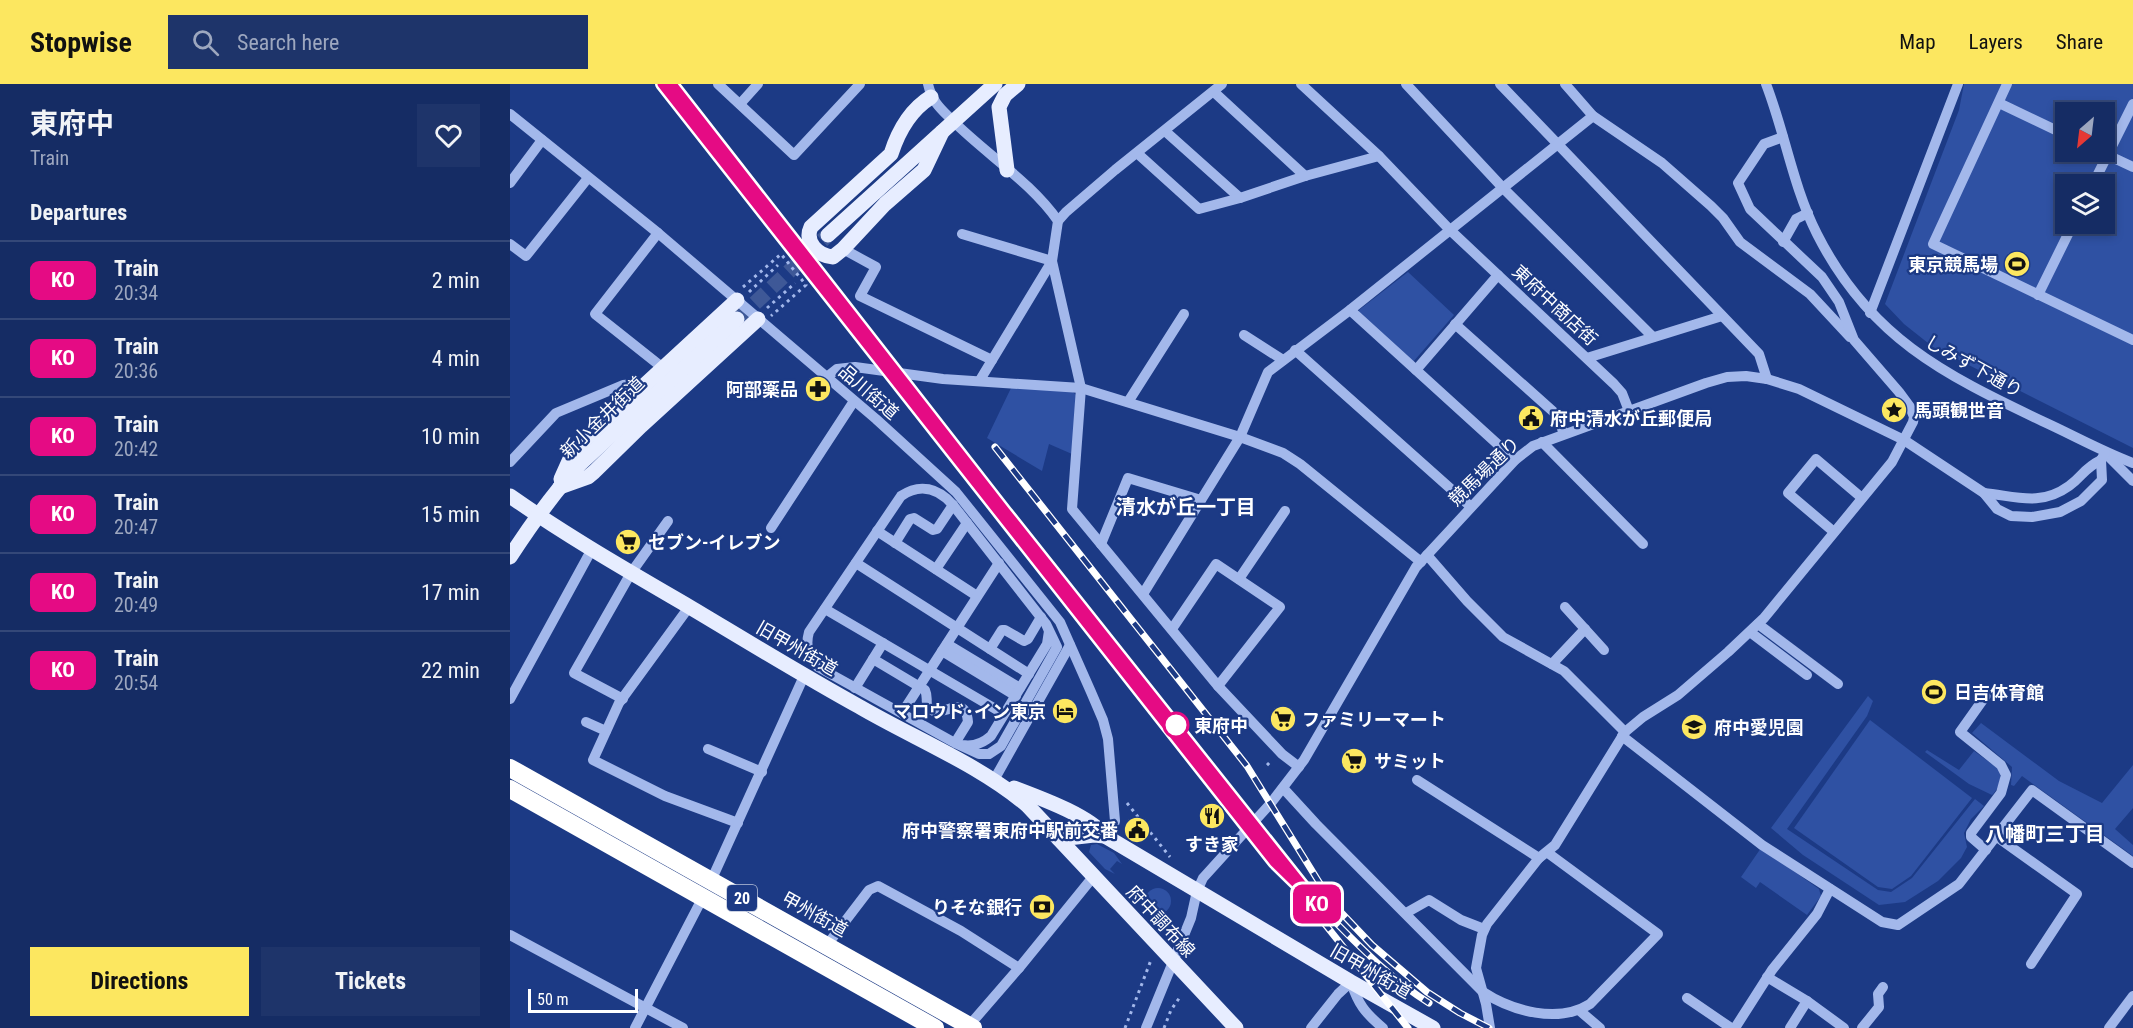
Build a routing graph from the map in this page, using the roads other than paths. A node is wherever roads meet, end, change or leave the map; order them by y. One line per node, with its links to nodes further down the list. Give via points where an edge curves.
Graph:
1 (718, 84): 18 (street)
2 (758, 84): 18 (street)
3 (861, 84): 18 (street, via 794,155)
4 (981, 84): 16 (main road)
5 (995, 84): 16 (main road)
6 (1018, 84): 33 (main road, via 1005,95 999,107)
7 (1301, 84): 30 (street, 東府中商店街)
8 (1406, 84): 37 (street)
9 (1500, 84): 28 (street)
10 (1565, 84): 21 (street)
11 (1766, 84): 26 (street, しみず下通り)
12 (1958, 84): 54 (street)
13 (2007, 84): 17 (street)
14 (1218, 88): 24 (street); 34 (street)
15 (929, 91): 22 (street); 48 (main road, via 908,118 891,154 810,227 810,242 819,252 833,257)
16 (975, 102): 22 (main road)
17 (1999, 103): 23 (street); 51 (street, via 1933,244)
18 (740, 104)
19 (2133, 104): 25 (street)
20 (510, 114): 27 (street, 品川街道)
21 (1593, 116): 28 (street); 62 (street, via 1662,163 1723,218 1740,242 1810,294)
22 (948, 127): 33 (street, via 968,136); 45 (main road); 48 (main road, via 924,170)
23 (2055, 130)
24 (1165, 131): 29 (street); 38 (street)
25 (2115, 134)
26 (1783, 137): 39 (street, しみず下通り); 46 (street, via 1764,144 1738,183 1750,208)
27 (542, 140): 35 (street, 品川街道); 36 (street)
28 (1557, 144): 37 (street); 56 (street)
29 (1137, 153): 38 (street, via 1199,209); 40 (street)
30 (1379, 156): 34 (street); 41 (street, 東府中商店街)
31 (2115, 158): 32 (street)
32 (2133, 167)
33 (1007, 170): 40 (street)
34 (1305, 176): 38 (street)
35 (588, 178): 42 (street, 品川街道); 47 (street, via 526,256)
36 (510, 183)
37 (1503, 188): 41 (street); 61 (street)
38 (1240, 198)
39 (1808, 213): 46 (street, via 1796,219); 54 (street, しみず下通り, via 1833,265)
40 (1058, 221): 49 (street)
41 (1450, 231): 50 (street, 東府中商店街); 53 (street)
42 (658, 233): 52 (street, 品川街道); 68 (street, via 595,314)
43 (962, 234): 49 (street)
44 (2068, 234): 51 (street)
45 (828, 235)
46 (1783, 242): 62 (street, via 1822,277 1839,302)
47 (510, 244)
48 (843, 249): 66 (street, via 876,267 860,296)
49 (1052, 261): 66 (street); 73 (street)
50 (1498, 275): 59 (street); 65 (street, 東府中商店街)
51 (2038, 295): 63 (street)
52 (737, 298): 57 (street, 品川街道); 68 (main road)
53 (1350, 310): 64 (street); 69 (street)
54 (1870, 313): 82 (street, しみず下通り, via 1928,362 2073,435)
55 (1184, 315): 76 (street)
56 (1722, 316): 61 (street); 71 (street, via 1759,354)
57 (761, 318): 70 (street, 品川街道); 87 (main road, via 594,472)
58 (737, 320): 87 (main road, 新小金井街道, via 623,422)
59 (1455, 324): 69 (street); 78 (street, via 1557,415)
60 (1244, 335): 67 (street)
61 (1653, 337): 65 (street)
62 (1854, 340): 80 (street, via 1910,407 1914,417)
63 (2133, 340)
64 (1295, 350): 67 (street); 93 (street)
65 (1587, 358): 77 (street, 東府中商店街, via 1622,393)
66 (992, 360): 72 (street)
67 (1283, 360): 79 (street, via 1268,372)
68 (663, 368): 74 (main road)
69 (1416, 370): 83 (street)
70 (827, 377): 72 (street, via 837,369 855,367); 75 (street, 品川街道)
71 (1767, 379): 77 (street, 競馬場通り, via 1727,377); 80 (street, 競馬場通り, via 1799,389)
72 (980, 380): 73 (street)
73 (1081, 388): 76 (street); 102 (street, via 1072,510)
74 (639, 389): 84 (street, via 634,384 623,386 556,413); 87 (main road, via 574,450)
75 (854, 401): 98 (street); 123 (street, 品川街道, via 956,492 1060,622)
76 (1128, 402): 79 (street)
77 (1629, 411): 78 (street, 競馬場通り)
78 (1564, 434): 81 (street, 競馬場通り)
79 (1240, 437): 91 (street); 106 (street, via 1300,464)
80 (1904, 440): 88 (street, 競馬場通り); 90 (street, via 1892,462)
81 (1542, 442): 83 (street, 競馬場通り); 103 (street)
82 (2103, 456): 85 (street); 86 (street); 88 (street, 競馬場通り, via 2069,486 2049,496 2030,500); 88 (street, 競馬場通り, via 2102,480 2081,501 2060,512 2011,516 1997,509)
83 (1515, 460): 93 (street, 競馬場通り)
84 (510, 462)
85 (2133, 463)
86 (2133, 481)
87 (558, 488): 95 (main road, 新小金井街道)
88 (1984, 493)
89 (510, 496): 95 (main road, 旧甲州街道)
90 (1862, 498): 100 (street); 100 (street, via 1816,459 1788,493)
91 (1201, 500): 102 (street, via 1128,478); 112 (street)
92 (953, 505): 97 (street); 99 (street, via 934,490 910,490 901,496); 101 (street, via 937,529 910,519)
93 (1470, 506): 106 (street, 競馬場通り)
94 (1285, 511): 111 (street)
95 (537, 515): 104 (main road, 旧甲州街道); 105 (main road, 新小金井街道)
96 (668, 521): 110 (street)
97 (967, 523): 108 (street); 109 (street)
98 (771, 528)
99 (878, 531): 101 (street); 107 (street)
100 (1834, 532): 119 (street)
101 (895, 543): 109 (street)
102 (1101, 544): 112 (street)
103 (1642, 544)
104 (592, 549): 110 (main road, 旧甲州街道); 144 (street)
105 (510, 557)
106 (1424, 558): 129 (street, via 1503,637); 155 (street, 競馬場通り)
107 (856, 563): 116 (street); 118 (street)
108 (999, 563): 113 (street); 117 (street)
109 (936, 569): 113 (street)
110 (631, 573): 114 (main road, 旧甲州街道); 145 (street, via 574,673)
111 (1239, 579): 120 (street, via 1216,564); 139 (street, via 1280,607)
112 (1143, 594): 120 (street)
113 (977, 596): 118 (street)
114 (689, 607): 134 (main road, 旧甲州街道); 145 (street)
115 (1565, 607): 121 (street)
116 (825, 609): 122 (street); 140 (street, via 809,632 808,652 818,667)
117 (1044, 620): 125 (street, via 1024,641 1002,630); 128 (street, via 1057,647); 132 (street, via 1049,631 1047,644)
118 (957, 628): 124 (street); 125 (street)
119 (1754, 628): 133 (street); 137 (street); 150 (street, via 1678,695)
120 (1172, 629): 139 (street)
121 (1585, 629): 126 (street); 129 (street)
122 (883, 643): 127 (street); 131 (street)
123 (1070, 645): 128 (street); 163 (street, 品川街道, via 1108,739 1115,821)
124 (945, 647): 130 (street); 131 (street); 142 (street)
125 (990, 649): 132 (street)
126 (1604, 650)
127 (873, 659): 138 (street); 140 (street)
128 (1055, 662): 152 (street); 154 (street)
129 (1552, 664): 150 (street, via 1564,671)
130 (967, 666): 135 (street); 136 (street)
131 (930, 670): 138 (street); 147 (street)
132 (1029, 674): 142 (street)
133 (1807, 675)
134 (804, 676): 157 (street); 158 (main road, 旧甲州街道)
135 (960, 677)
136 (991, 681): 141 (street); 142 (street)
137 (1838, 684)
138 (920, 686): 146 (street); 151 (street, via 927,694 926,705 930,710 955,706 965,712 968,722)
139 (1218, 686): 155 (street)
140 (855, 688): 146 (street)
141 (984, 692)
142 (1018, 692): 147 (street)
143 (1988, 694): 166 (street, via 1960,732 2001,765 2006,775 2001,793 1971,833)
144 (510, 699)
145 (622, 699): 149 (street)
146 (902, 714): 151 (street)
147 (1004, 714): 151 (street, via 987,740 971,745)
148 (586, 722): 149 (street)
149 (606, 731): 162 (street, via 593,760 665,796)
150 (1623, 734): 167 (street, via 1574,817); 171 (street, via 1762,845)
151 (955, 743): 152 (street, via 979,754 988,754)
152 (1000, 746): 154 (street)
153 (708, 749): 157 (street)
154 (1005, 760): 158 (street)
155 (1299, 767): 160 (street, 競馬場通り)
156 (510, 768): 170 (highway, 甲州街道 / 20)
157 (762, 772): 162 (street)
158 (994, 780): 163 (main road, 旧甲州街道, via 1049,802 1099,828); 165 (main road, 旧甲州街道, via 1028,806)
159 (1417, 780): 167 (street)
160 (1283, 788): 172 (street, 競馬場通り, via 1211,867); 173 (street)
161 (510, 789): 170 (highway, 甲州街道 / 20)
162 (738, 823): 170 (street)
163 (1108, 837): 165 (main road); 172 (main road, 旧甲州街道)
164 (1997, 837): 166 (street); 168 (street, via 2032,790); 178 (street, via 2077,894)
165 (1059, 839): 169 (main road, 府中調布線)
166 (1986, 849): 171 (street, via 1959,884 1898,926 1882,922)
167 (1544, 856): 174 (street); 188 (street, via 1658,934)
168 (2133, 864)
169 (1093, 877): 177 (main road, 府中調布線); 179 (street)
170 (707, 889): 176 (highway, 甲州街道 / 20); 187 (street); 192 (highway, 甲州街道 / 20)
171 (1830, 889): 180 (street, via 1816,914)
172 (1197, 891): 177 (street, 競馬場通り); 181 (main road, 旧甲州街道)
173 (1406, 913): 174 (street, via 1429,900); 183 (street)
174 (1484, 929): 183 (street, via 1476,968)
175 (510, 935): 187 (street)
176 (827, 945): 179 (street, via 869,890 878,886); 189 (highway, 甲州街道 / 20)
177 (1174, 962): 193 (street, 競馬場通り); 194 (main road, 府中調布線)
178 (2031, 964)
179 (1019, 968): 189 (street)
180 (1767, 977): 186 (street); 200 (street)
181 (1351, 982): 195 (street); 196 (street, via 1358,1003); 197 (main road, 旧甲州街道)
182 (1883, 987): 203 (street, via 1878,993 1879,1007)
183 (1483, 992): 188 (street, via 1498,1002 1529,1012); 198 (street)
184 (2133, 996): 204 (street)
185 (1688, 998): 200 (street)
186 (1807, 1001): 201 (street); 202 (street)
187 (646, 1008): 190 (street); 191 (street)
188 (1580, 1011): 199 (street)
189 (969, 1027)
190 (635, 1028)
191 (683, 1028)
192 (935, 1028)
193 (1146, 1028)
194 (1236, 1028)
195 (1311, 1028)
196 (1383, 1028)
197 (1433, 1028)
198 (1490, 1028)
199 (1600, 1028)
200 (1733, 1028)
201 (1790, 1028)
202 (1844, 1028)
203 (1862, 1028)
204 (2109, 1028)

